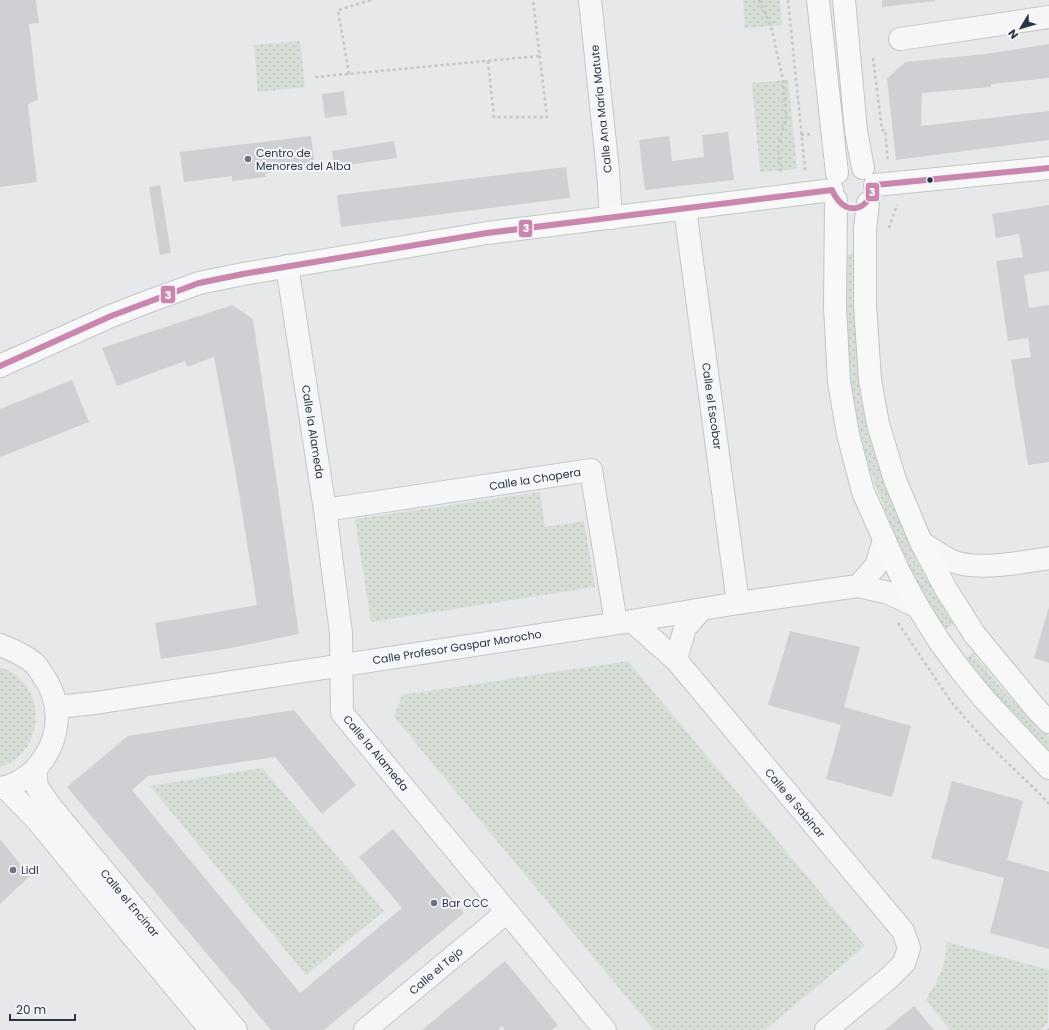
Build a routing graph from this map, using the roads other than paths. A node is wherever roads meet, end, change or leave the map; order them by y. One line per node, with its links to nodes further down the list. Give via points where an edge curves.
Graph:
1 (590, 0): 10 (street, Calle Ana María Matute)
2 (818, 0): 8 (main road, via 835,146)
3 (844, 0): 7 (main road, via 856,131)
4 (1049, 18): 5 (street)
5 (900, 39)
6 (1049, 168): 7 (main road)
7 (869, 185): 8 (main road, via 852,165 841,169); 8 (main road, via 862,207 854,208 840,204); 15 (main road, via 865,229 865,305 870,380 878,424 895,480)
8 (835, 187): 9 (main road); 14 (main road, via 835,307 840,382 848,434 863,492)
9 (685, 209): 10 (main road); 18 (street, Calle el Escobar)
10 (611, 218): 11 (main road, via 480,234)
11 (287, 266): 12 (main road, via 200,283 111,316); 13 (street, Calle la Alameda)
12 (0, 366)
13 (325, 510): 21 (street, Calle la Chopera, via 591,470); 24 (street, Calle la Alameda, via 341,633)
14 (884, 540): 17 (street, via 876,566); 19 (main road)
15 (921, 542): 16 (street, via 951,561 968,564 1010,564); 26 (main road, via 947,591 975,635)
16 (1049, 558)
17 (858, 586): 18 (street, Calle Profesor Gaspar Morocho); 19 (street, Calle Profesor Gaspar Morocho, via 889,593)
18 (738, 603): 20 (street, Calle Profesor Gaspar Morocho)
19 (918, 607): 27 (main road, via 962,672)
20 (701, 610): 21 (street, Calle Profesor Gaspar Morocho); 23 (street, via 685,628)
21 (624, 622): 23 (street, Calle el Sabinar); 24 (street, Calle Profesor Gaspar Morocho)
22 (0, 646): 25 (street, via 16,650 36,664 50,684)
23 (676, 660): 35 (street, Calle el Sabinar, via 903,931 909,948 904,963)
24 (341, 665): 25 (street, Calle Profesor Gaspar Morocho); 30 (street, Calle la Alameda, via 342,713)
25 (57, 707): 28 (street, via 57,725 53,741 46,757)
26 (1049, 722)
27 (1049, 768)
28 (34, 770): 29 (street, via 21,780); 32 (street, Calle el Encinar, via 38,787 51,807)
29 (3, 788): 31 (street, Calle el Encinar, via 36,819)
30 (508, 912): 33 (street, Calle el Tejo); 34 (street, Calle la Alameda)
31 (212, 1030)
32 (236, 1030)
33 (365, 1030)
34 (605, 1030)
35 (826, 1030)

